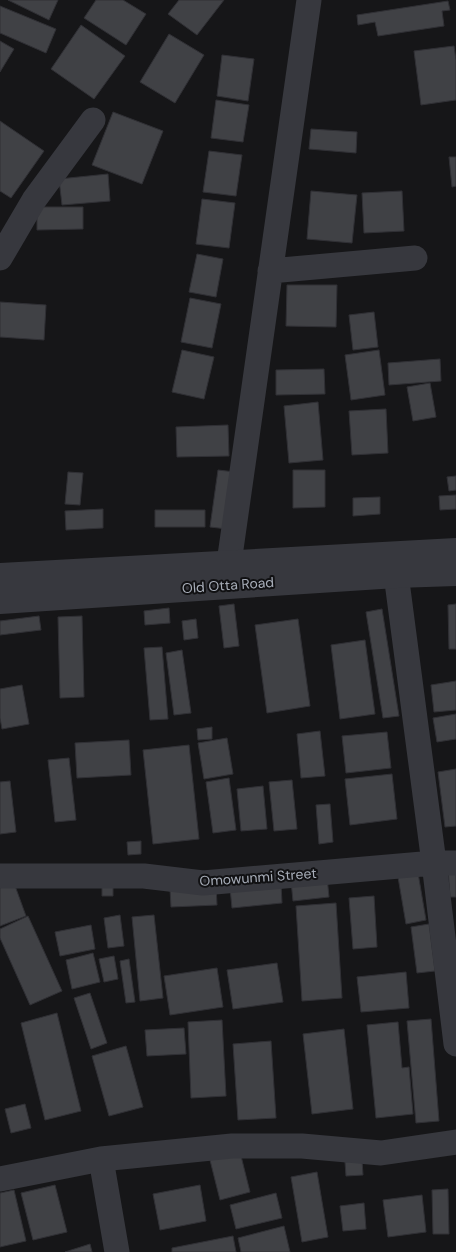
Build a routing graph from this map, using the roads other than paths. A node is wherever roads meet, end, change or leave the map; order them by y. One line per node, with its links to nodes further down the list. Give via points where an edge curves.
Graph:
1 (309, 0): 5 (street)
2 (93, 120): 3 (street, via 34,200)
3 (0, 258)
4 (415, 258): 5 (street)
5 (270, 271): 7 (street)
6 (456, 552): 7 (street, Old Otta Road)
7 (229, 564): 10 (street, Old Otta Road)
8 (456, 572): 9 (street, Old Otta Road)
9 (396, 574): 11 (street, Old Otta Road); 12 (street)
10 (0, 576)
11 (0, 600)
12 (445, 863): 13 (street, Omowunmi Street, via 203,883 144,876); 14 (street)
13 (0, 876)
14 (456, 1044)
15 (456, 1142): 16 (street, via 381,1153 302,1146 232,1146)
16 (101, 1159): 17 (street); 18 (street)
17 (0, 1179)
18 (117, 1252)

